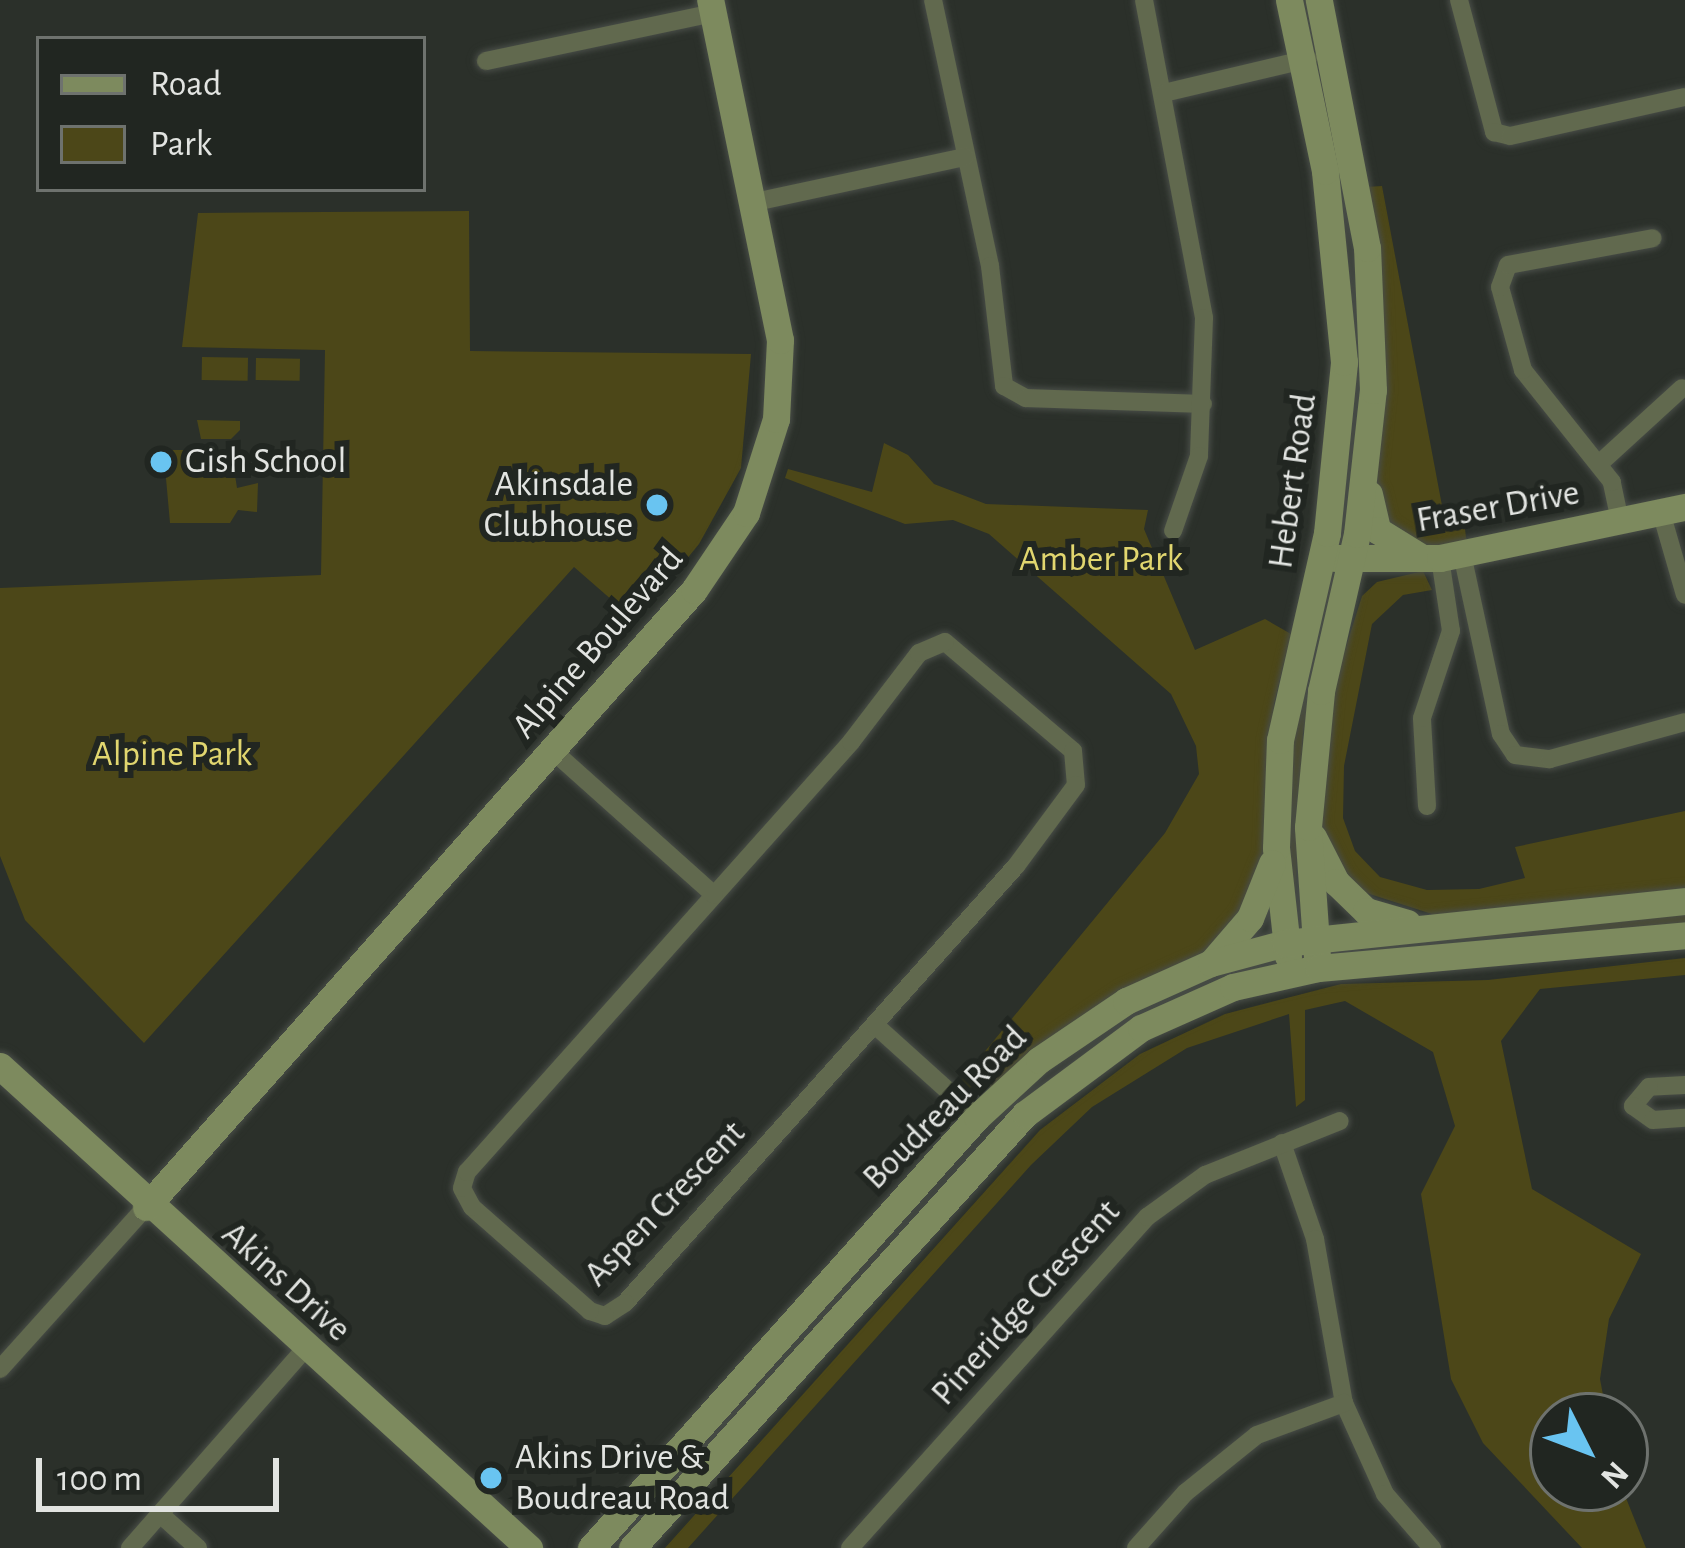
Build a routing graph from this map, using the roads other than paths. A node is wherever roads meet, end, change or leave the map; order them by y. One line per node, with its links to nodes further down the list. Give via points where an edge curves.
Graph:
1 (933, 0): 11 (street)
2 (1144, 0): 9 (street)
3 (1289, 0): 7 (main road, Hebert Road)
4 (1318, 0): 7 (main road, Hebert Road)
5 (1459, 0): 10 (street, via 1494,132 1510,136)
6 (712, 6): 8 (street); 12 (main road, Alpine Boulevard)
7 (1316, 57): 9 (street); 17 (main road, Hebert Road, via 1367,248); 21 (main road, Hebert Road, via 1342,299 1342,414)
8 (486, 61)
9 (1164, 93): 15 (street, via 1200,271)
10 (1685, 97)
11 (965, 158): 12 (street); 15 (street, via 1009,392)
12 (755, 202): 26 (main road, Alpine Boulevard, via 781,361 758,484 702,580)
13 (1653, 238): 16 (street, via 1508,265 1500,287 1522,370)
14 (1682, 388): 16 (street)
15 (1203, 404): 20 (street, via 1192,488)
16 (1600, 463): 19 (street)
17 (1368, 464): 22 (main road, via 1377,530); 23 (main road, Hebert Road)
18 (1673, 509): 19 (main road, Fraser Drive); 24 (street)
19 (1620, 520): 22 (main road, Fraser Drive)
20 (1173, 531)
21 (1322, 556): 23 (main road, Fraser Drive); 29 (main road, Hebert Road, via 1285,701)
22 (1444, 557): 23 (main road, Fraser Drive); 25 (street, via 1501,734 1515,755 1550,759); 27 (street, via 1451,632 1422,718)
23 (1352, 561): 28 (main road, Hebert Road, via 1321,691)
24 (1685, 595)
25 (1685, 722)
26 (552, 750): 30 (street); 44 (main road, Alpine Boulevard)
27 (1427, 806)
28 (1308, 827): 32 (main road, via 1336,882 1366,911); 35 (main road, Hebert Road)
29 (1276, 848): 34 (main road, Hebert Road); 36 (main road, via 1255,910)
30 (714, 895): 37 (street, Aspen Crescent, via 920,652 940,641 957,648 1073,752 1080,777 1030,850); 37 (street, Aspen Crescent, via 464,1180 472,1208 583,1306 605,1316 618,1311)
31 (1685, 901): 32 (main road, Boudreau Road)
32 (1421, 927): 35 (main road, Boudreau Road)
33 (1685, 934): 35 (main road, Boudreau Road)
34 (1285, 943): 35 (main road, Hebert Road); 36 (main road, Boudreau Road)
35 (1308, 960): 53 (main road, Boudreau Road, via 1171,1012 1045,1095)
36 (1211, 963): 40 (main road, Boudreau Road, via 1094,1020)
37 (874, 1025): 40 (street)
38 (0, 1066): 44 (main road, Akins Drive)
39 (1685, 1085): 41 (street, via 1648,1088 1633,1106 1653,1120)
40 (977, 1117): 52 (main road, Boudreau Road)
41 (1685, 1118)
42 (1340, 1121): 43 (street, Pineridge Crescent)
43 (1282, 1143): 47 (street, via 1315,1239); 54 (street, Pineridge Crescent, via 1205,1175 1148,1217)
44 (146, 1207): 45 (main road, Akins Drive); 46 (street)
45 (306, 1348): 48 (street); 51 (main road, Akins Drive)
46 (0, 1370)
47 (1344, 1403): 55 (street, via 1257,1435 1185,1493); 56 (street, via 1385,1494)
48 (160, 1514): 49 (street); 50 (street)
49 (130, 1548)
50 (198, 1548)
51 (529, 1548)
52 (591, 1548)
53 (632, 1548)
54 (850, 1548)
55 (1136, 1548)
56 (1432, 1548)

